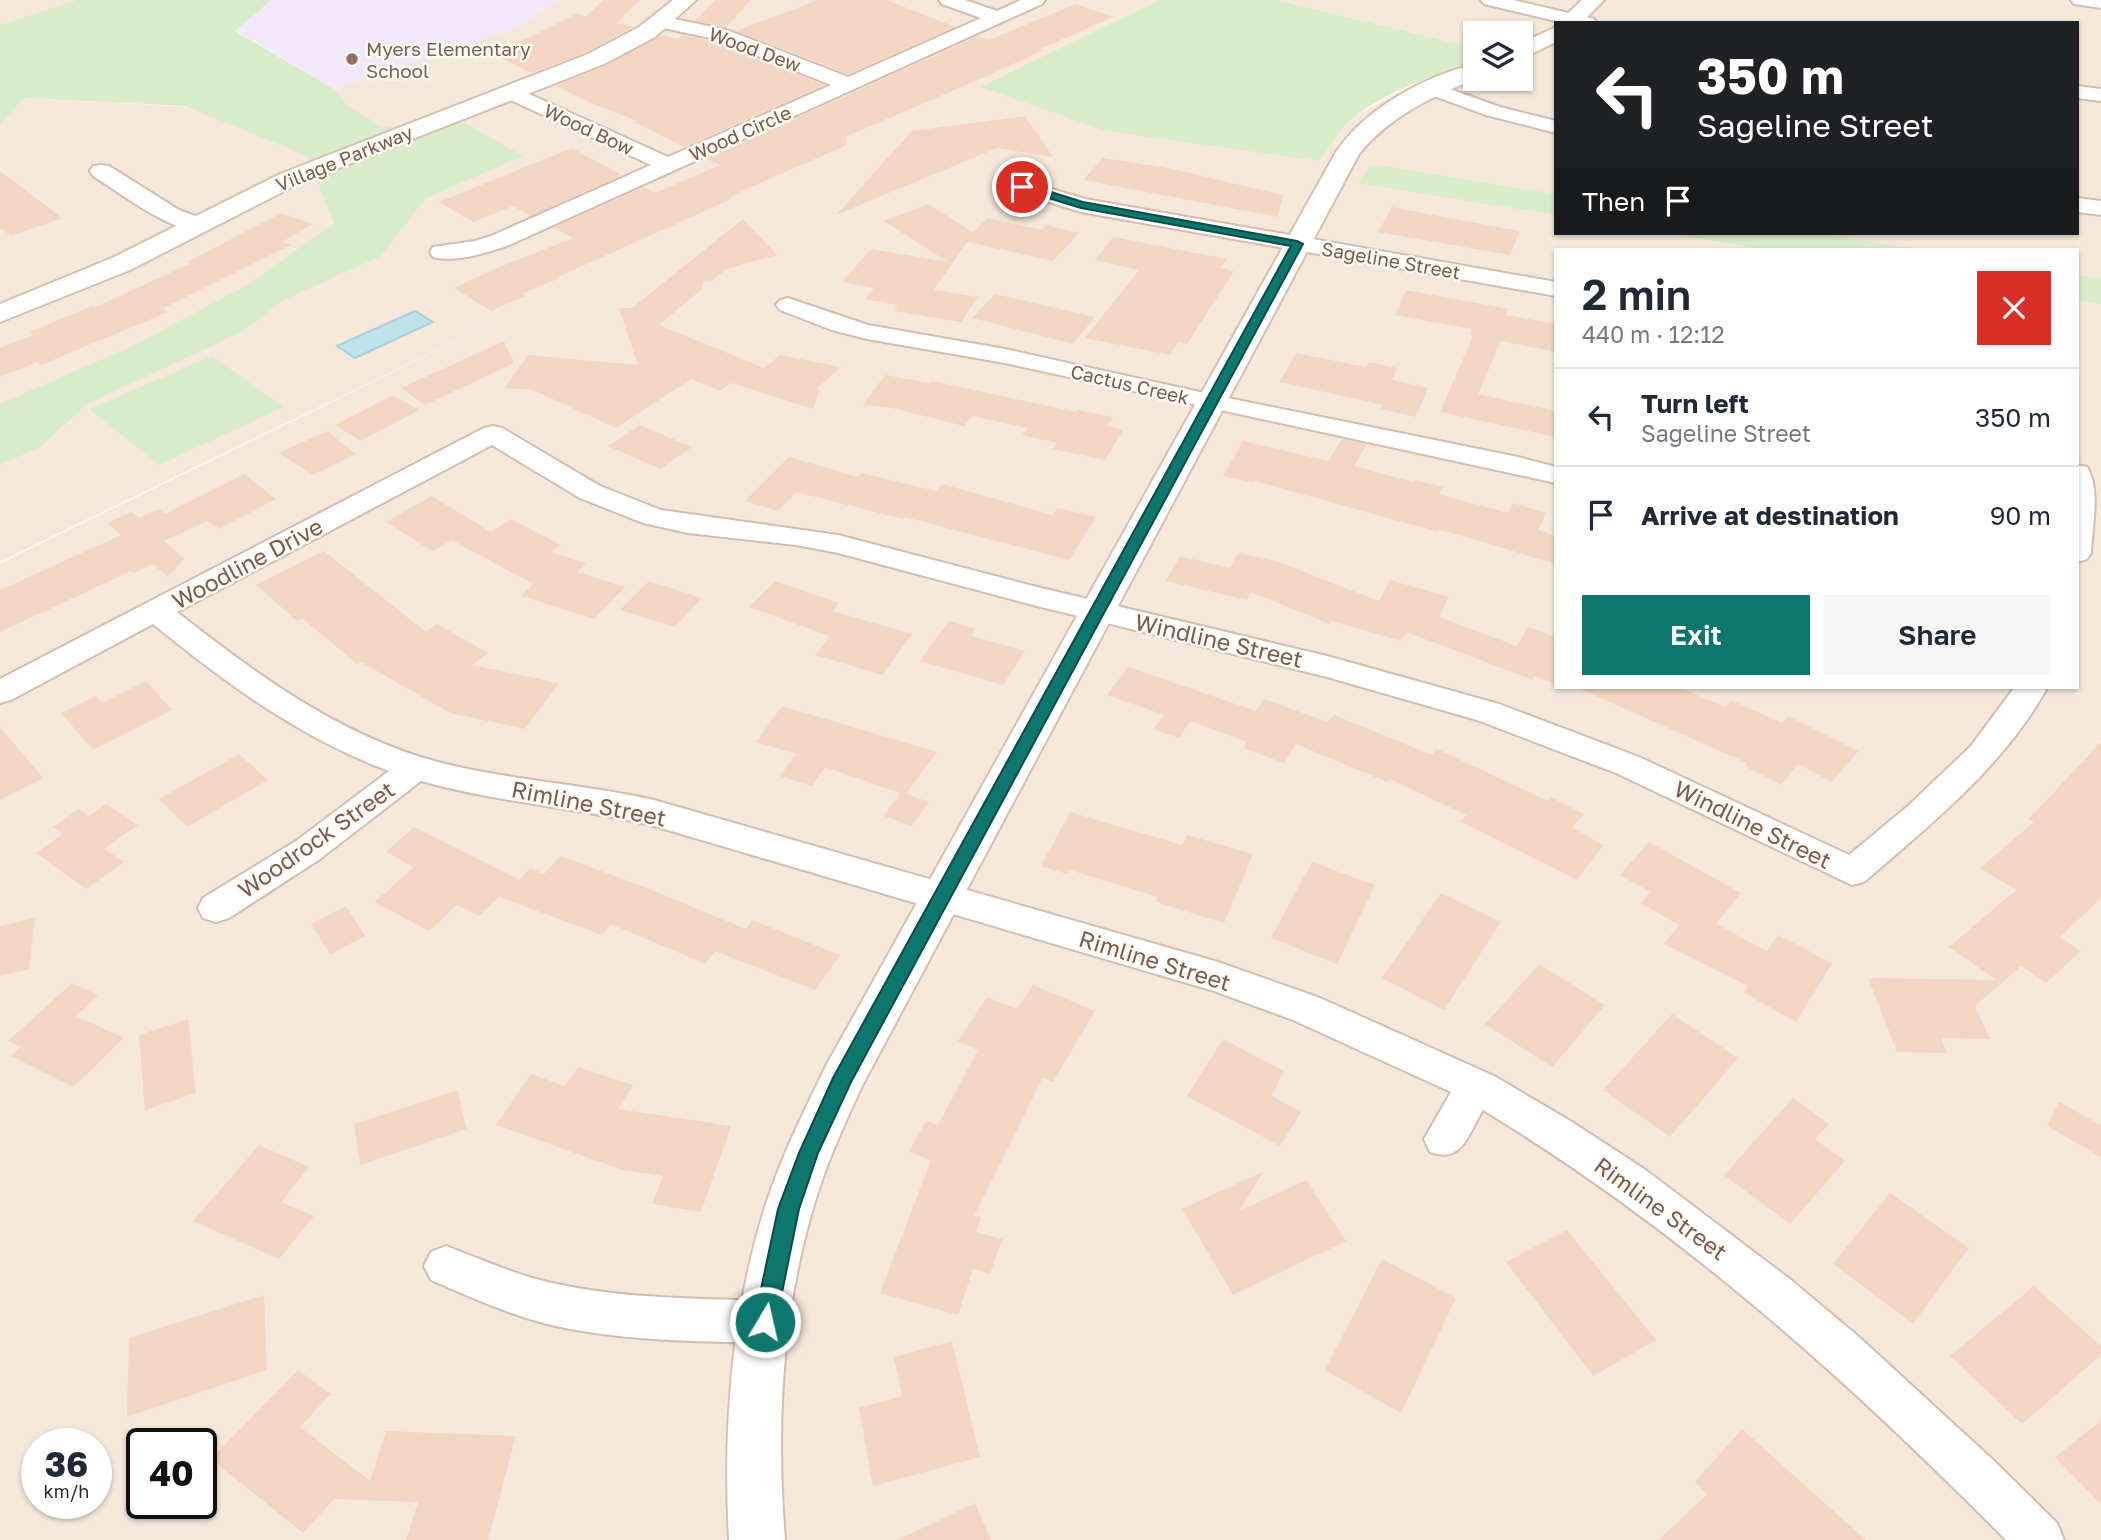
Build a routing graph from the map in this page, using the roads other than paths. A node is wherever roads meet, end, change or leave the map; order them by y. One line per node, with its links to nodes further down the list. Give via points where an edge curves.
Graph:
1 (686, 0): 11 (street, Village Parkway)
2 (948, 0): 8 (street)
3 (1036, 0): 8 (street, Wood Circle)
4 (1490, 0): 9 (street)
5 (1594, 0): 10 (street)
6 (2080, 0): 7 (street)
7 (2101, 3)
8 (997, 17): 15 (street, Wood Circle)
9 (1561, 21)
10 (1574, 21)
11 (660, 22): 15 (street, Wood Dew, via 720,34); 18 (street, Village Parkway, via 620,48)
12 (1554, 34): 13 (street)
13 (1533, 45)
14 (1463, 76): 16 (street)
15 (847, 84): 21 (street, Wood Circle)
16 (1433, 89): 20 (street); 27 (street, via 1391,110 1358,139)
17 (2079, 92): 19 (street)
18 (511, 93): 21 (street, Wood Bow); 26 (street, Village Parkway, via 289,179)
19 (2101, 95)
20 (1554, 126)
21 (668, 165): 28 (street, Wood Circle, via 499,241)
22 (101, 171): 26 (street, via 171,215)
23 (1022, 187): 27 (street, Sageline Street, via 1081,205)
24 (2079, 205): 25 (street)
25 (2101, 208)
26 (198, 225): 31 (street, Village Parkway, via 121,264)
27 (1297, 244): 29 (street, Sageline Street); 32 (street)
28 (441, 252)
29 (1554, 289)
30 (789, 305): 32 (street, Cactus Creek, via 863,332 1005,356)
31 (0, 314)
32 (1211, 403): 34 (street, Cactus Creek, via 1378,434); 38 (street)
33 (493, 434): 37 (street, Woodline Drive); 38 (street, Windline Street, via 582,490 651,517 694,527 832,542)
34 (1554, 475)
35 (2079, 484): 36 (street)
36 (2079, 511)
37 (156, 611): 40 (street, Woodline Drive); 41 (street, Rimline Street, via 245,682 300,718 353,746)
38 (1098, 611): 39 (street, Windline Street, via 1364,674 1490,713 1649,775 1852,872 1983,754); 42 (street)
39 (2030, 689)
40 (0, 692)
41 (415, 768): 42 (street, Rimline Street, via 616,803); 43 (street, Woodrock Street, via 308,849)
42 (940, 897): 44 (street, Rimline Street, via 1195,970 1294,1004); 47 (street, via 808,1153 789,1209)
43 (216, 908)
44 (1476, 1086): 45 (street); 49 (street, Rimline Street, via 1679,1217 1801,1313)
45 (1444, 1139)
46 (446, 1266): 47 (street, via 552,1304 600,1312)
47 (765, 1322): 48 (street, via 754,1433)
48 (757, 1540)
49 (2039, 1540)

